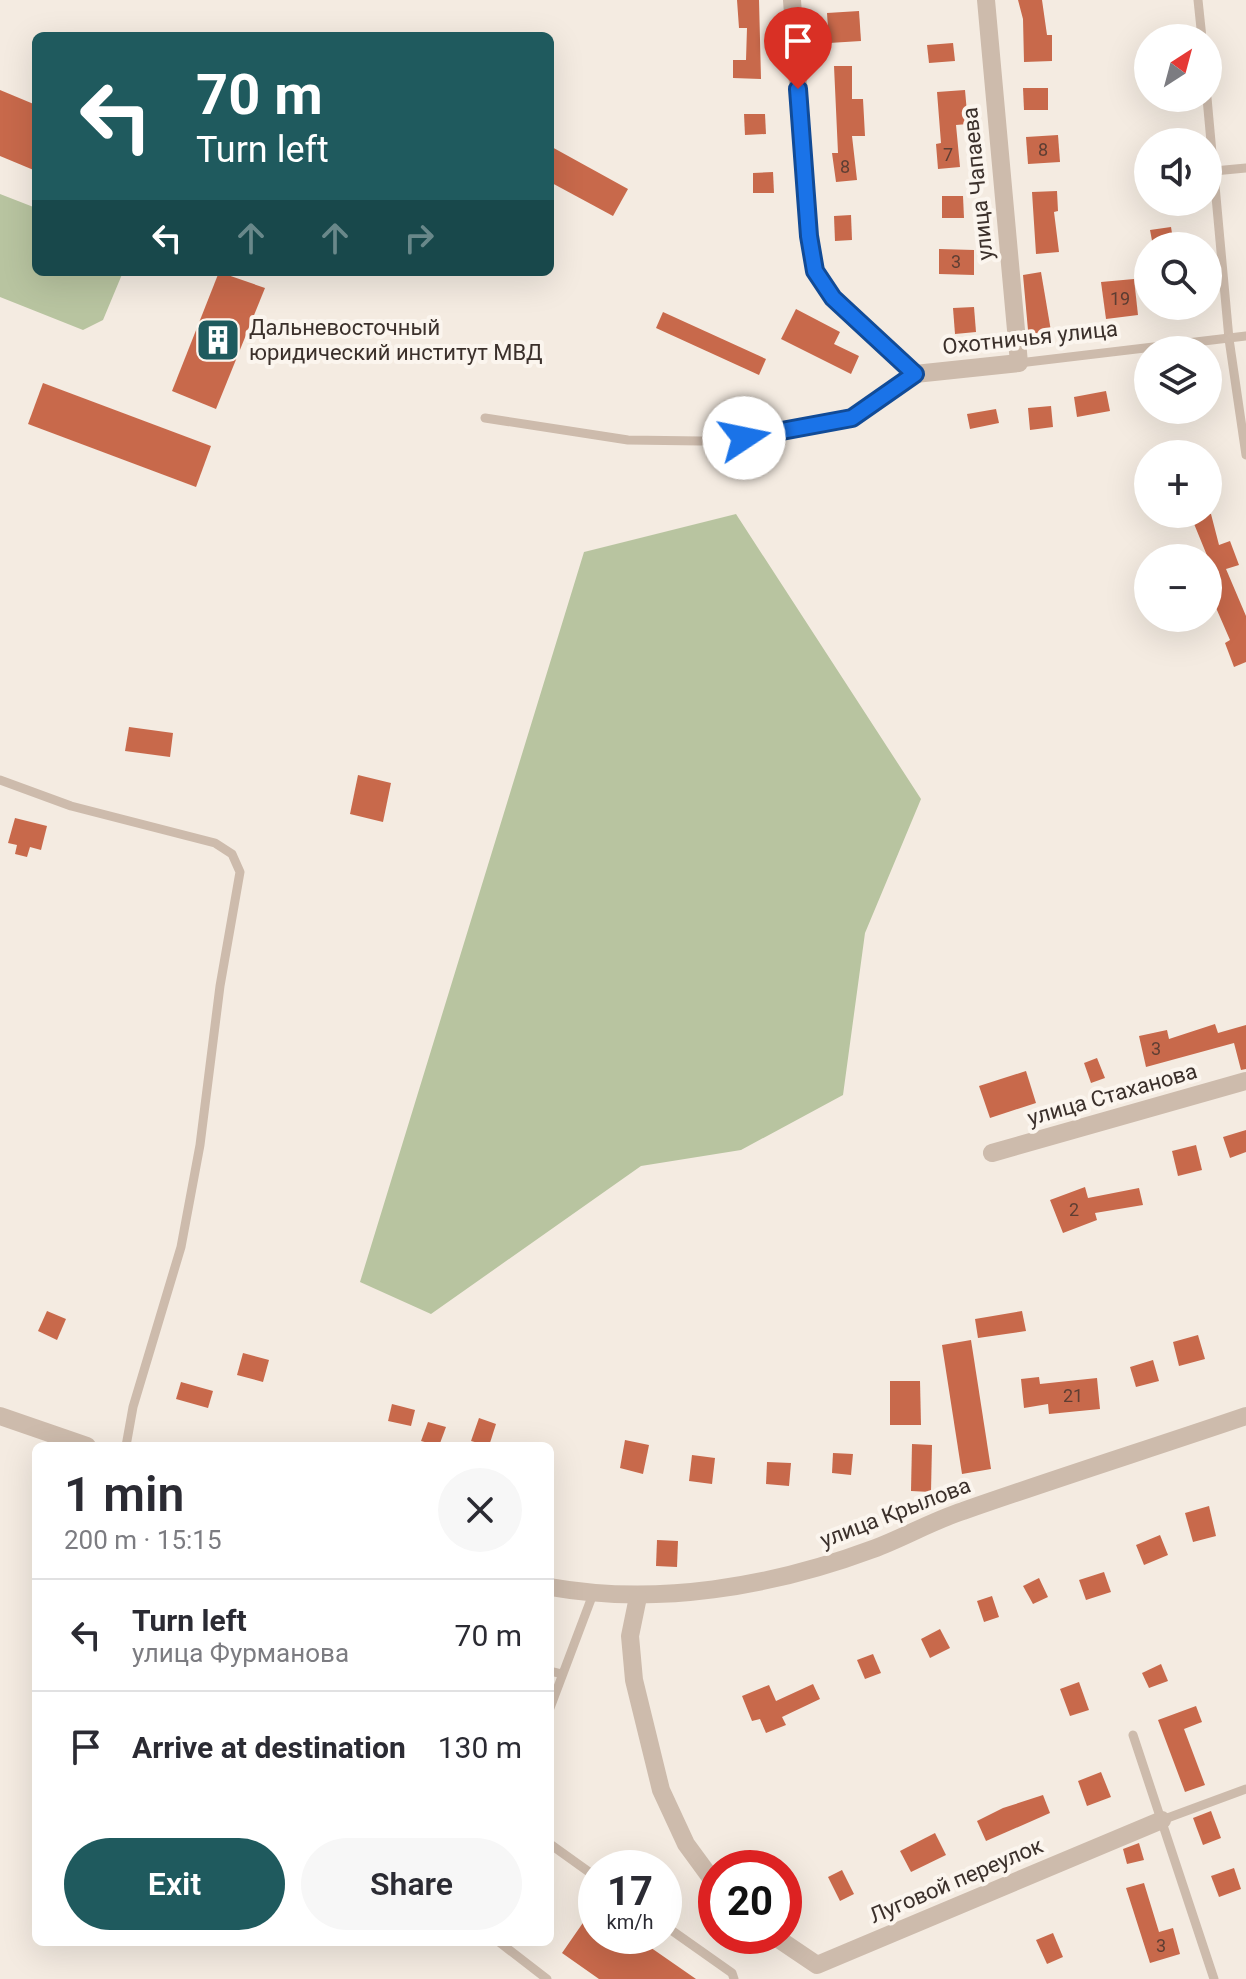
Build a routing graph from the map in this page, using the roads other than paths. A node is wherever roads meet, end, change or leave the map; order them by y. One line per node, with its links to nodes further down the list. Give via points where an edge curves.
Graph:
1 (792, 0): 11 (street, via 815,271 833,298)
2 (986, 0): 10 (street, улица Чапаева)
3 (1198, 0): 4 (lane)
4 (1201, 24)
5 (1246, 168): 6 (lane)
6 (1222, 170)
7 (1218, 216): 9 (lane)
8 (1246, 336): 9 (lane, Охотничья улица)
9 (1229, 339): 10 (lane, Охотничья улица); 13 (lane)
10 (1019, 363): 11 (street, Охотничья улица)
11 (915, 374): 12 (lane, via 852,418 744,438 628,440)
12 (485, 418)
13 (1246, 455)
14 (0, 780): 20 (lane, via 71,806 215,843 232,854 240,872 181,1247)
15 (1246, 1081): 16 (street, улица Стаханова)
16 (992, 1153)
17 (0, 1416): 19 (street)
18 (1246, 1416): 23 (street, улица Крылова, via 958,1512 873,1549 799,1573)
19 (75, 1442)
20 (127, 1442)
21 (554, 1588): 22 (street, улица Крылова)
22 (593, 1594): 23 (street, улица Крылова); 25 (lane)
23 (638, 1597): 31 (street, via 630,1636 634,1680 661,1790)
24 (554, 1672): 25 (lane)
25 (562, 1674): 26 (lane)
26 (554, 1697)
27 (1133, 1735): 29 (lane)
28 (1246, 1789): 29 (lane, Луговой переулок)
29 (1162, 1820): 36 (street, Луговой переулок); 39 (lane)
30 (554, 1847): 32 (lane)
31 (698, 1860)
32 (578, 1864)
33 (682, 1938): 38 (lane)
34 (504, 1946): 37 (lane)
35 (796, 1954): 36 (street, Луговой переулок)
36 (819, 1972)
37 (547, 1979)
38 (734, 1979)
39 (1214, 1979)

